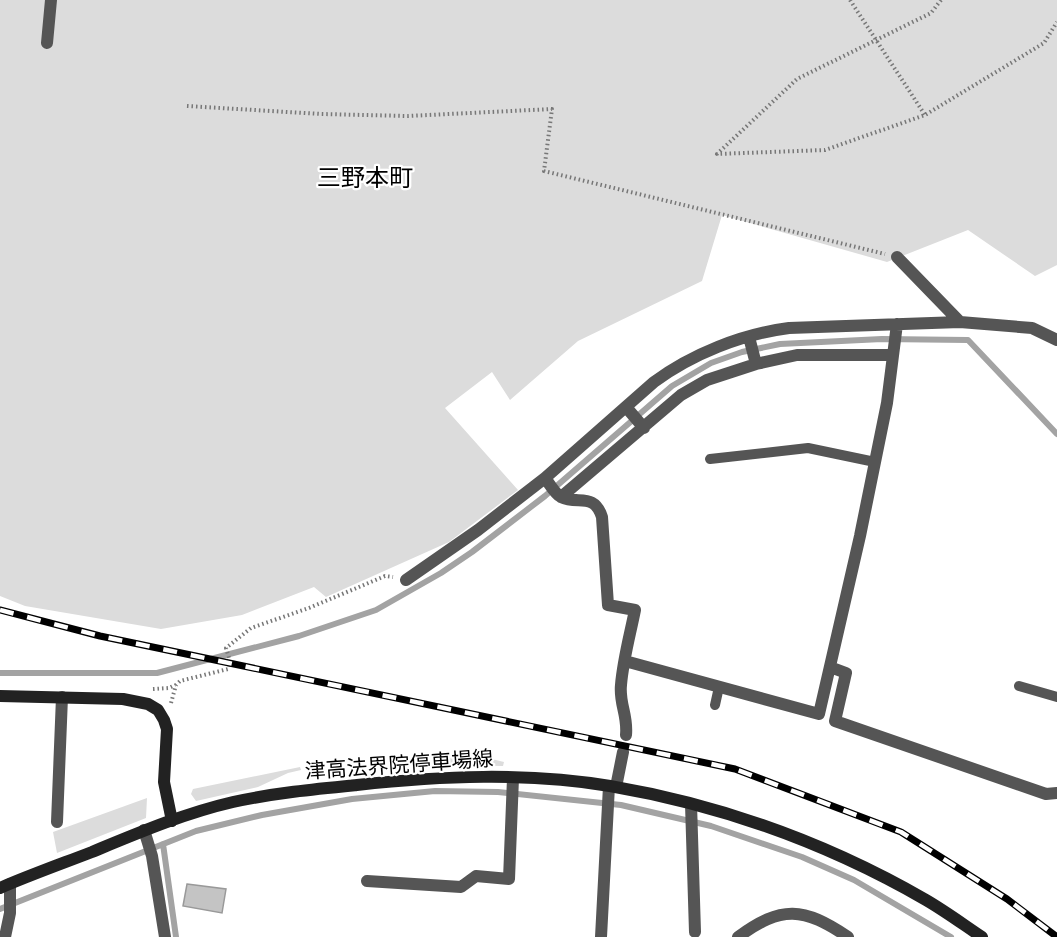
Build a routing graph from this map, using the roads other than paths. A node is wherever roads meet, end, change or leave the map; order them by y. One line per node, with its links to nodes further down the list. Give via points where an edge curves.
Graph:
1 (51, 0): 2 (street)
2 (46, 43)
3 (897, 256): 4 (street)
4 (960, 322): 5 (street); 7 (street, via 1032,328)
5 (897, 327): 6 (street, via 789,328); 8 (street)
6 (750, 339): 9 (street); 10 (street, via 673,368)
7 (1057, 340)
8 (893, 353): 9 (street, via 797,355); 13 (street)
9 (756, 362): 11 (street, via 694,386)
10 (627, 409): 11 (street); 14 (street)
11 (643, 427): 15 (street)
12 (710, 459): 13 (lane, via 808,448)
13 (875, 462): 18 (street)
14 (546, 479): 15 (street); 16 (street)
15 (560, 496): 17 (street, via 593,503 599,508 608,605 635,610)
16 (406, 580)
17 (625, 661): 20 (street); 25 (street, via 621,685 628,722)
18 (831, 667): 20 (street, via 819,714); 28 (street, via 846,673 835,721 1046,794)
19 (1019, 686): 23 (lane)
20 (719, 687): 24 (lane)
21 (0, 696): 22 (main road)
22 (62, 697): 31 (main road, via 136,700 158,711 167,729 164,782); 32 (street)
23 (1057, 697)
24 (715, 705)
25 (626, 735)
26 (623, 752): 29 (street)
27 (513, 788): 29 (main road, 津高法界院停車場線); 31 (main road, 津高法界院停車場線, via 464,777 307,790 233,802); 34 (street, via 509,879 476,876 461,887)
28 (1057, 793)
29 (610, 795): 30 (main road, 津高法界院停車場線); 39 (street)
30 (691, 815): 36 (street); 42 (main road, 津高法界院停車場線, via 770,827 843,857 927,900)
31 (172, 821): 33 (main road, 津高法界院停車場線)
32 (57, 822)
33 (144, 830): 35 (main road, 津高法界院停車場線); 38 (street)
34 (367, 881)
35 (5, 886): 37 (street, via 10,899)
36 (695, 932)
37 (5, 937)
38 (165, 937)
39 (601, 937)
40 (738, 937): 41 (street, via 755,924 781,913 807,915)
41 (848, 937)
42 (982, 937)

